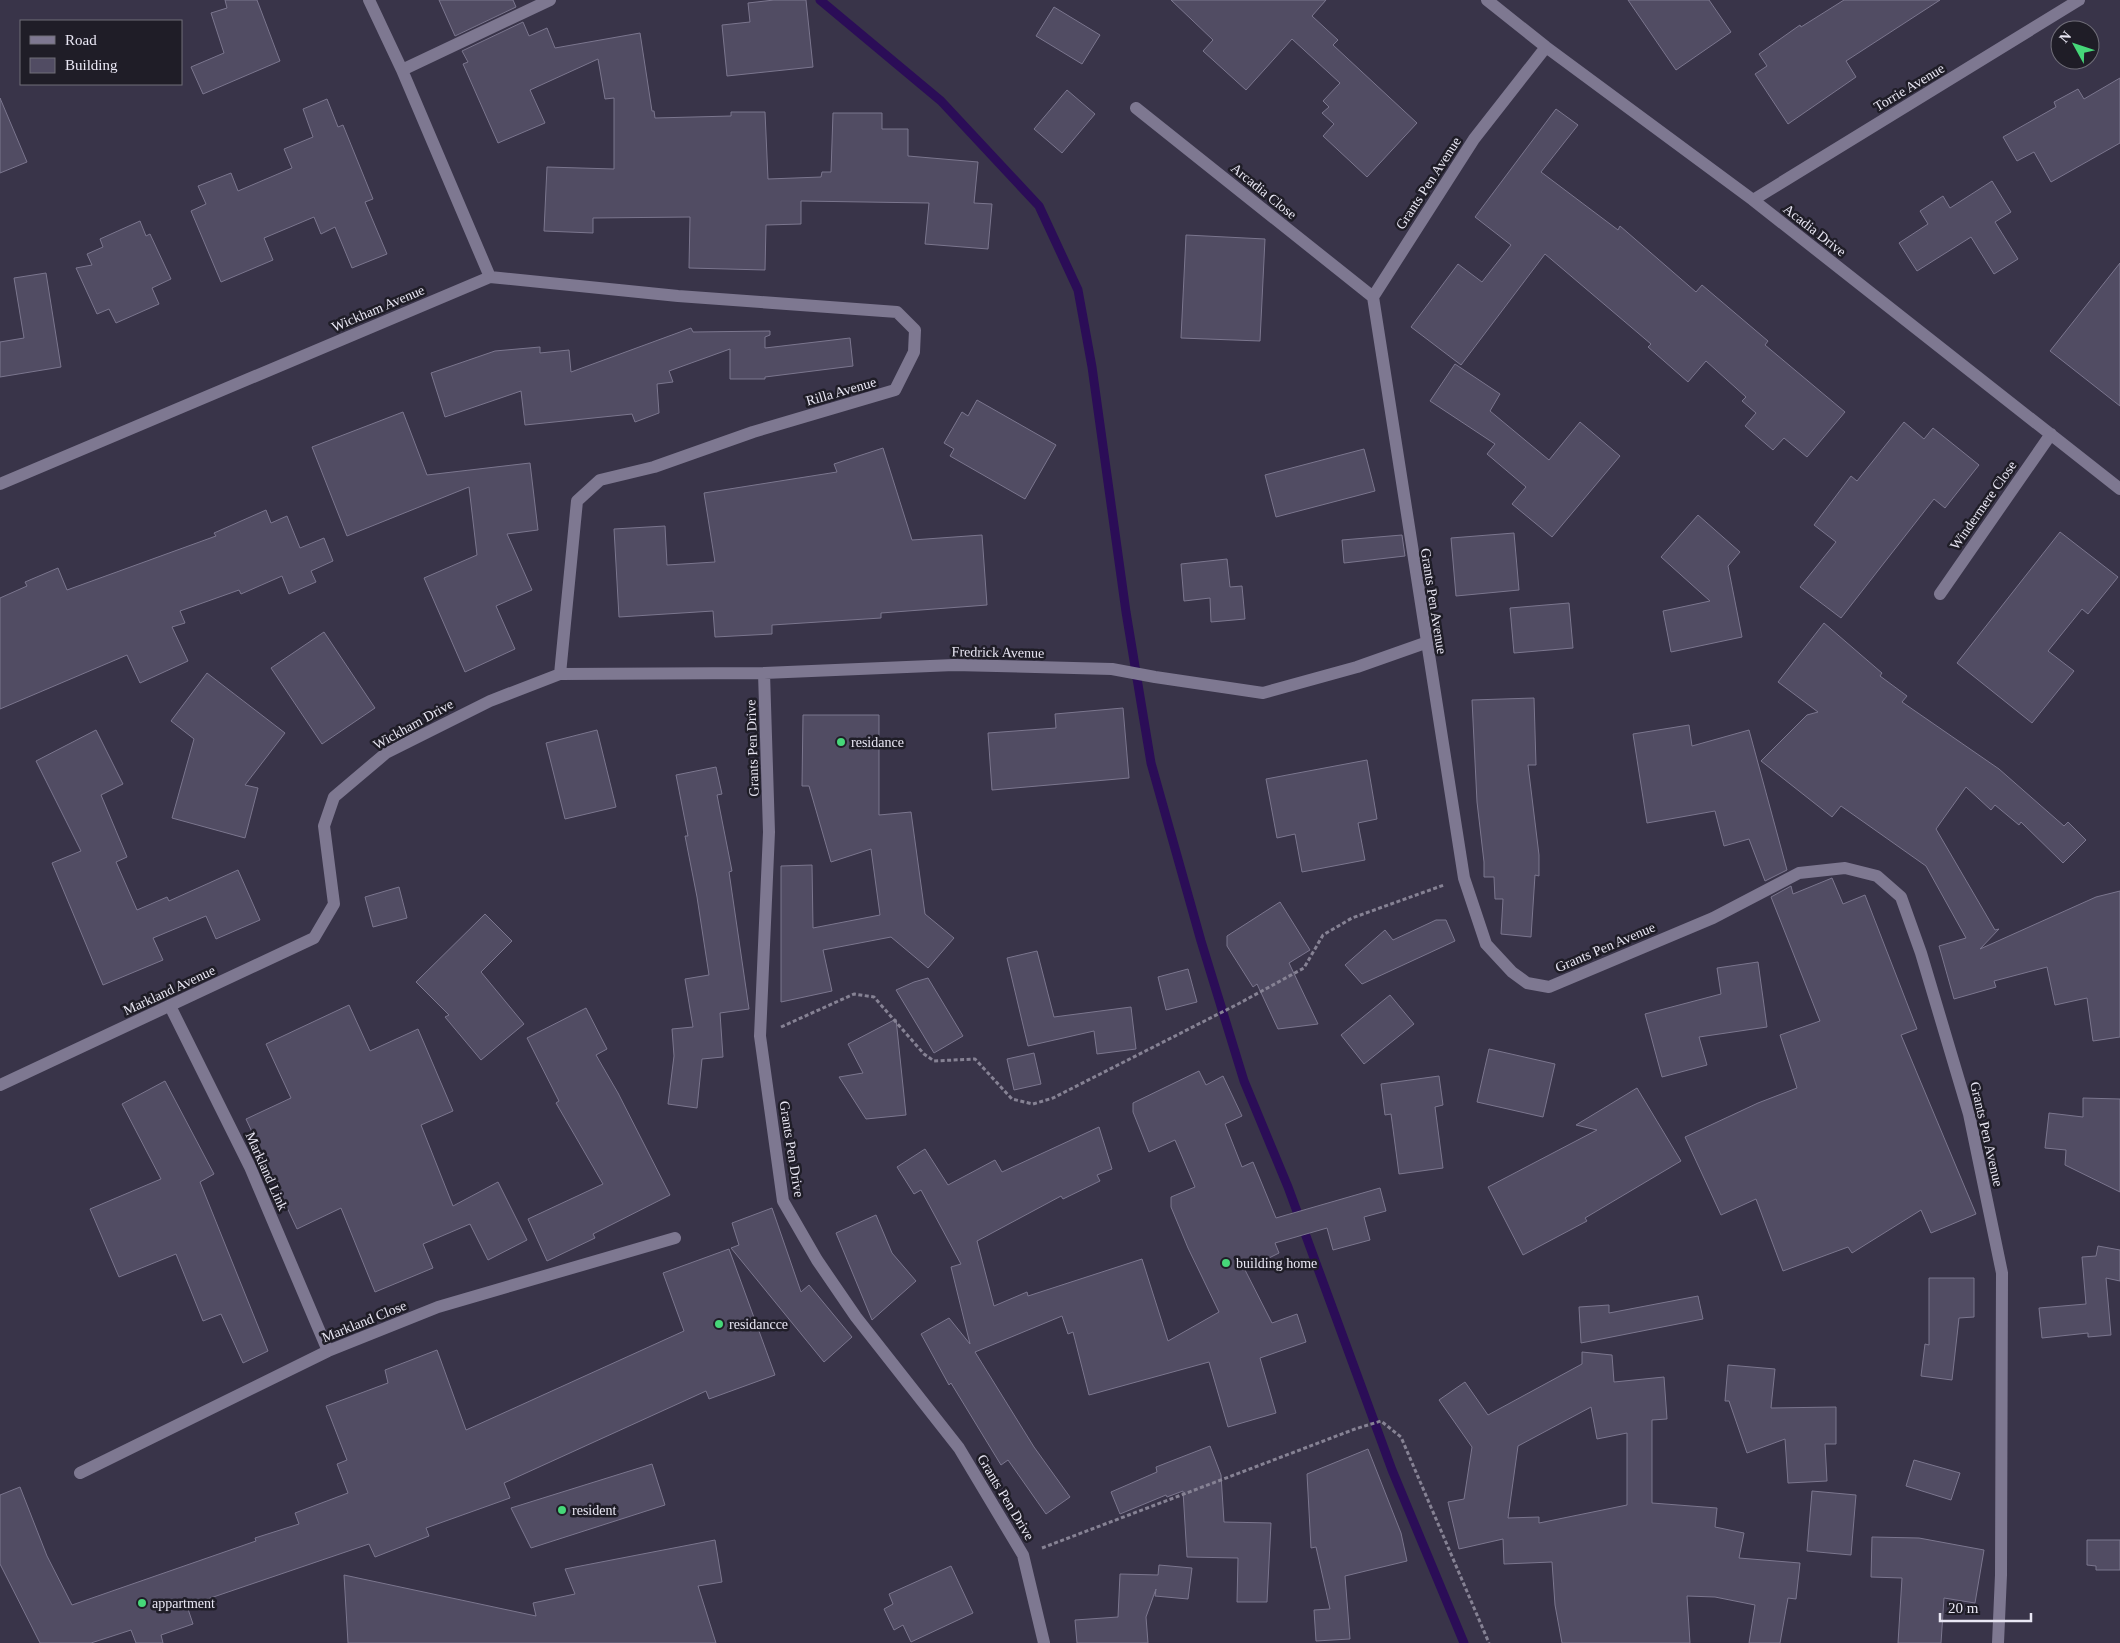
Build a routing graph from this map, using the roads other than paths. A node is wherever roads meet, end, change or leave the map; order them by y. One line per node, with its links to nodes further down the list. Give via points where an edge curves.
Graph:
1 (369, 0): 6 (street)
2 (550, 0): 6 (street)
3 (1487, 0): 5 (street, Acadia Drive)
4 (2079, 0): 8 (street, Torrie Avenue)
5 (1546, 47): 8 (street, Acadia Drive); 10 (street, Grants Pen Avenue, via 1474,140)
6 (402, 70): 9 (street)
7 (1136, 108): 10 (street, Arcadia Close)
8 (1753, 200): 11 (street, Acadia Drive)
9 (490, 277): 12 (street, Wickham Avenue); 17 (street, Rilla Avenue, via 678,296 897,312 915,330 914,352 895,390 753,432 654,467 600,480 577,501)
10 (1373, 297): 15 (street, Grants Pen Avenue)
11 (2051, 434): 13 (street, Acadia Drive); 14 (street, Windermere Close)
12 (0, 484)
13 (2120, 489)
14 (1940, 594)
15 (1425, 643): 16 (street, Fredrick Avenue, via 1357,668 1263,693 1112,669 954,666); 25 (street, Grants Pen Avenue, via 1464,878 1486,944 1527,983 1549,987 1713,918 1799,873 1845,868 1877,876 1901,897 1969,1114 2002,1273)
16 (764, 673): 17 (street, Fredrick Avenue); 24 (street, Grants Pen Drive, via 770,832 760,1036 783,1201 817,1260 856,1317 959,1448 1023,1555)
17 (560, 674): 18 (street, Wickham Drive, via 490,701 386,753 334,797 324,826)
18 (334, 904): 19 (street, Markland Avenue, via 314,938)
19 (170, 1006): 20 (street, Markland Avenue); 22 (street, Markland Link, via 250,1167)
20 (0, 1085)
21 (675, 1238): 22 (street, Markland Close, via 438,1307)
22 (328, 1351): 23 (street, Markland Close)
23 (80, 1473)
24 (1044, 1643)
25 (1998, 1643)

